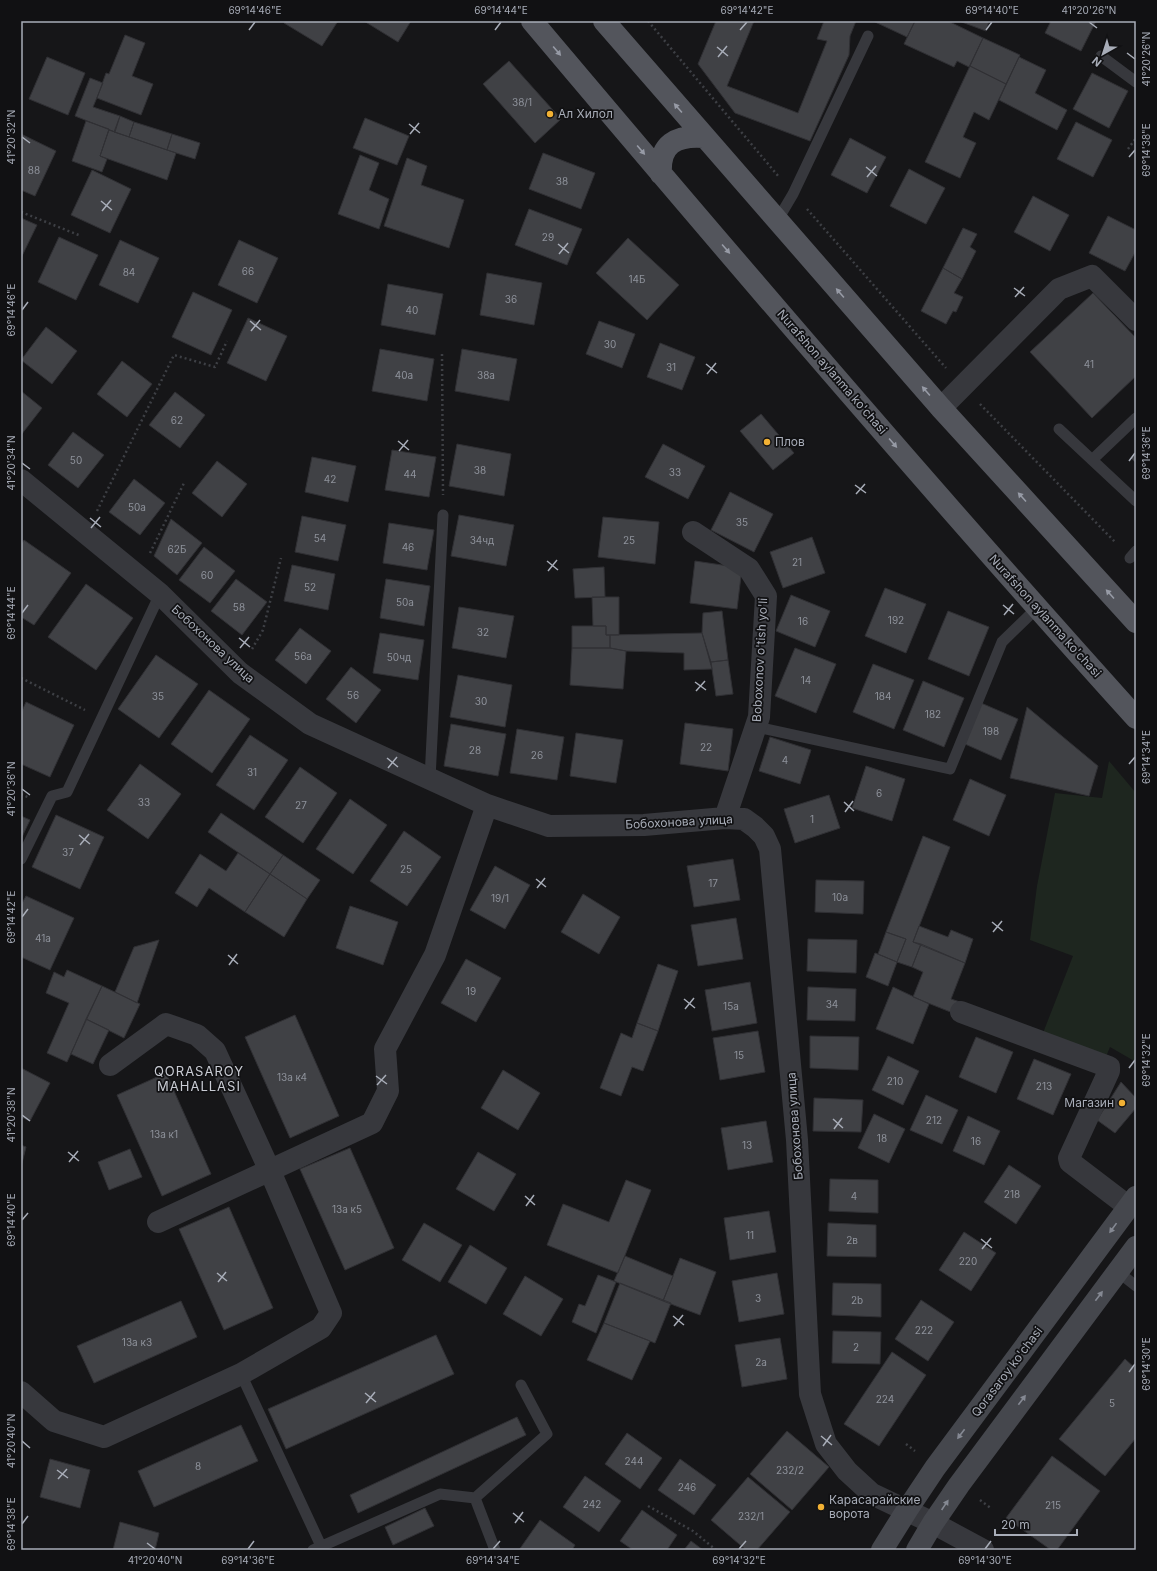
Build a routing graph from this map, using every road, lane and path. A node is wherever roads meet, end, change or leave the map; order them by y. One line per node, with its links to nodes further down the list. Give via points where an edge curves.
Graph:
1 (532, 21): 10 (main road, Nurafshon aylanma ko'chasi, one-way to 10)
2 (604, 21): 7 (main road, one-way to 2)
3 (648, 21): 11 (path)
4 (868, 36): 11 (lane)
5 (1101, 56): 6 (lane)
6 (1136, 82)
7 (704, 137): 10 (main road, via 688,136 671,142 662,157); 13 (main road)
8 (1136, 138): 9 (path)
9 (1128, 150)
10 (661, 174): 33 (main road, Nurafshon aylanma ko'chasi, one-way to 33)
11 (793, 194): 13 (lane); 18 (path)
12 (21, 212): 14 (path)
13 (777, 221): 19 (main road, one-way to 13)
14 (81, 236)
15 (1136, 320): 18 (street, via 1092,276 1059,289)
16 (226, 341): 28 (path, via 215,367 174,355)
17 (442, 354): 26 (path)
18 (962, 386): 19 (street); 29 (path)
19 (941, 408): 34 (main road, one-way to 19)
20 (1136, 418): 22 (lane)
21 (1059, 429): 22 (lane)
22 (1092, 460): 25 (lane)
23 (21, 480): 28 (street, Бобохонова улица)
24 (185, 481): 31 (path)
25 (1136, 501)
26 (443, 515): 40 (lane)
27 (693, 532): 39 (street, Boboxonov o'tish yo'li, via 749,569 766,596)
28 (86, 533): 31 (street, Бобохонова улица)
29 (1133, 555)
30 (281, 558): 35 (path, via 263,630)
31 (138, 576): 32 (street, Бобохонова улица)
32 (160, 594): 35 (street, Бобохонова улица); 37 (lane)
33 (1037, 608): 38 (main road, Nurafshon aylanma ko'chasi); 39 (lane, via 1002,642 950,769)
34 (1136, 622)
35 (240, 673): 40 (street, Бобохонова улица, via 310,724)
36 (21, 678): 37 (path)
37 (102, 718): 43 (lane, via 67,792 52,796)
38 (1136, 718)
39 (757, 727): 42 (street, Boboxonov o'tish yo'li)
40 (430, 779): 41 (street, Бобохонова улица)
41 (487, 805): 42 (street, Бобохонова улица, via 549,826 644,825); 46 (street, via 435,955 385,1049 388,1091 372,1123)
42 (725, 818): 61 (street, Бобохонова улица, via 744,819 764,836 770,849 797,1140 810,1394 826,1444 847,1471 872,1494)
43 (21, 859)
44 (961, 1012): 47 (street, via 1109,1067 1069,1158 1070,1162)
45 (110, 1065): 46 (street, via 166,1024 197,1035 215,1051)
46 (270, 1171): 48 (street); 52 (street, via 331,1313 321,1328)
47 (1132, 1202): 61 (main road, Qorasaroy ko'chasi, one-way to 61)
48 (158, 1222)
49 (1136, 1247): 50 (main road)
50 (1117, 1271): 51 (lane); 62 (main road, one-way to 50)
51 (1136, 1286)
52 (241, 1374): 54 (street, via 104,1437 54,1421); 63 (lane)
53 (521, 1385): 57 (lane, via 547,1434)
54 (21, 1392)
55 (906, 1444): 56 (path)
56 (915, 1452)
57 (475, 1498): 63 (lane, via 440,1494); 64 (lane)
58 (980, 1500): 60 (path)
59 (648, 1506): 65 (path, via 693,1531)
60 (992, 1509)
61 (906, 1510): 62 (street, Бобохонова улица); 66 (main road, Qorasaroy ko'chasi)
62 (933, 1523): 67 (main road); 68 (street, Бобохонова улица)
63 (317, 1548)
64 (495, 1550)
65 (716, 1550)
66 (882, 1550)
67 (917, 1550)
68 (983, 1550)

